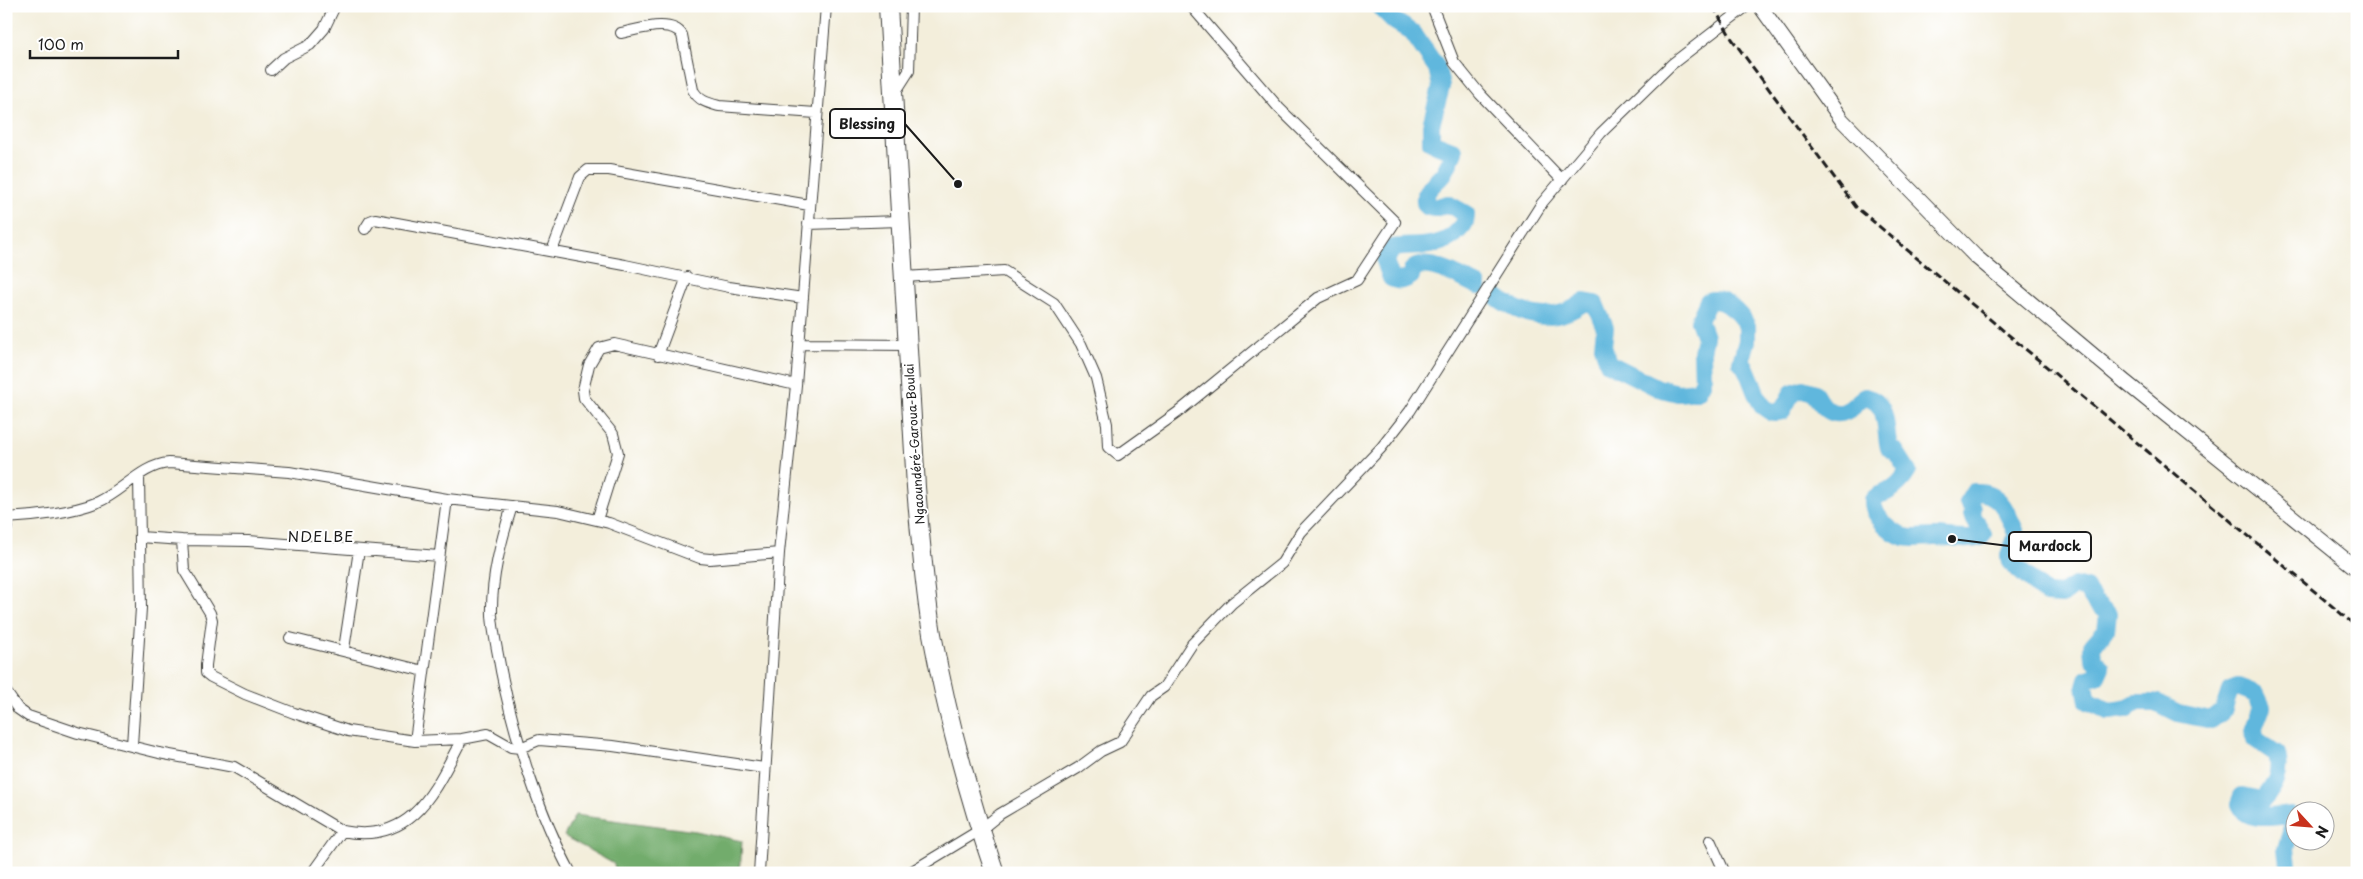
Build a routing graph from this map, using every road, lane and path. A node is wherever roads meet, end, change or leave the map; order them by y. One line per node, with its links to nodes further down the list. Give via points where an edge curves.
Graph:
1 (335, 6): 10 (street, via 324,29 310,45 284,58)
2 (826, 6): 12 (street)
3 (888, 6): 11 (highway, Ngaoundéré-Garoua-Boulai)
4 (911, 6): 11 (street, via 909,72)
5 (1191, 6): 19 (street, via 1279,108 1395,222 1358,280 1318,298 1177,413 1118,455 1108,447 1096,378 1081,344 1054,303 1004,271)
6 (1432, 6): 13 (street, via 1454,62)
7 (1747, 6): 13 (street, via 1672,64 1601,132)
8 (1760, 6): 37 (street, via 1842,120 1975,256)
9 (620, 33): 12 (street, via 667,26 678,30 682,35 693,90 703,101 719,106)
10 (271, 70)
11 (893, 96): 15 (highway, Ngaoundéré-Garoua-Boulai)
12 (816, 113): 14 (street)
13 (1562, 180): 47 (street, via 1542,203 1410,410 1382,448 1301,532 1282,562 1232,603 1192,644 1164,687 1151,696 1120,742 1000,814)
14 (809, 205): 16 (street); 18 (street, via 618,171 588,170 580,177)
15 (900, 221): 16 (street); 19 (highway, Ngaoundéré-Garoua-Boulai)
16 (808, 224): 21 (street)
17 (365, 229): 18 (street, via 374,219)
18 (552, 251): 20 (street)
19 (904, 277): 23 (highway, Ngaoundéré-Garoua-Boulai)
20 (687, 278): 21 (street); 24 (street)
21 (803, 298): 22 (street)
22 (799, 344): 23 (street); 25 (street)
23 (908, 345): 47 (highway, Ngaoundéré-Garoua-Boulai, via 917,496 932,633 955,739)
24 (658, 355): 25 (street); 30 (street, via 607,345 600,348 589,365 584,398 613,434 618,453)
25 (796, 385): 35 (street)
26 (138, 476): 27 (street, via 169,463 289,472); 29 (street, via 97,502); 32 (street)
27 (447, 499): 28 (street); 36 (street)
28 (512, 506): 30 (street, via 558,511); 45 (street, via 494,577 492,615 505,693)
29 (7, 518): 31 (street)
30 (597, 520): 35 (street, via 700,558)
31 (6, 531)
32 (140, 537): 33 (street); 44 (street, via 142,608)
33 (182, 540): 34 (street, via 248,541); 43 (street, via 184,570 212,620 206,673 261,700 348,731)
34 (359, 550): 36 (street); 39 (street)
35 (779, 553): 46 (street)
36 (439, 556): 40 (street)
37 (2357, 569)
38 (290, 638): 39 (street)
39 (344, 649): 40 (street)
40 (424, 671): 43 (street)
41 (6, 692): 44 (street, via 18,709 28,716 78,733)
42 (462, 739): 43 (street); 45 (street, via 488,734); 48 (street, via 434,791 408,821 382,832 356,834)
43 (415, 742)
44 (132, 745): 48 (street, via 234,767)
45 (520, 748): 46 (street, via 539,740 613,746); 51 (street)
46 (764, 768): 52 (street)
47 (980, 830): 53 (street); 54 (highway, Ngaoundéré-Garoua-Boulai)
48 (342, 831): 50 (street)
49 (1710, 840): 55 (street)
50 (312, 873)
51 (571, 873)
52 (759, 873)
53 (909, 873)
54 (995, 873)
55 (1725, 873)

